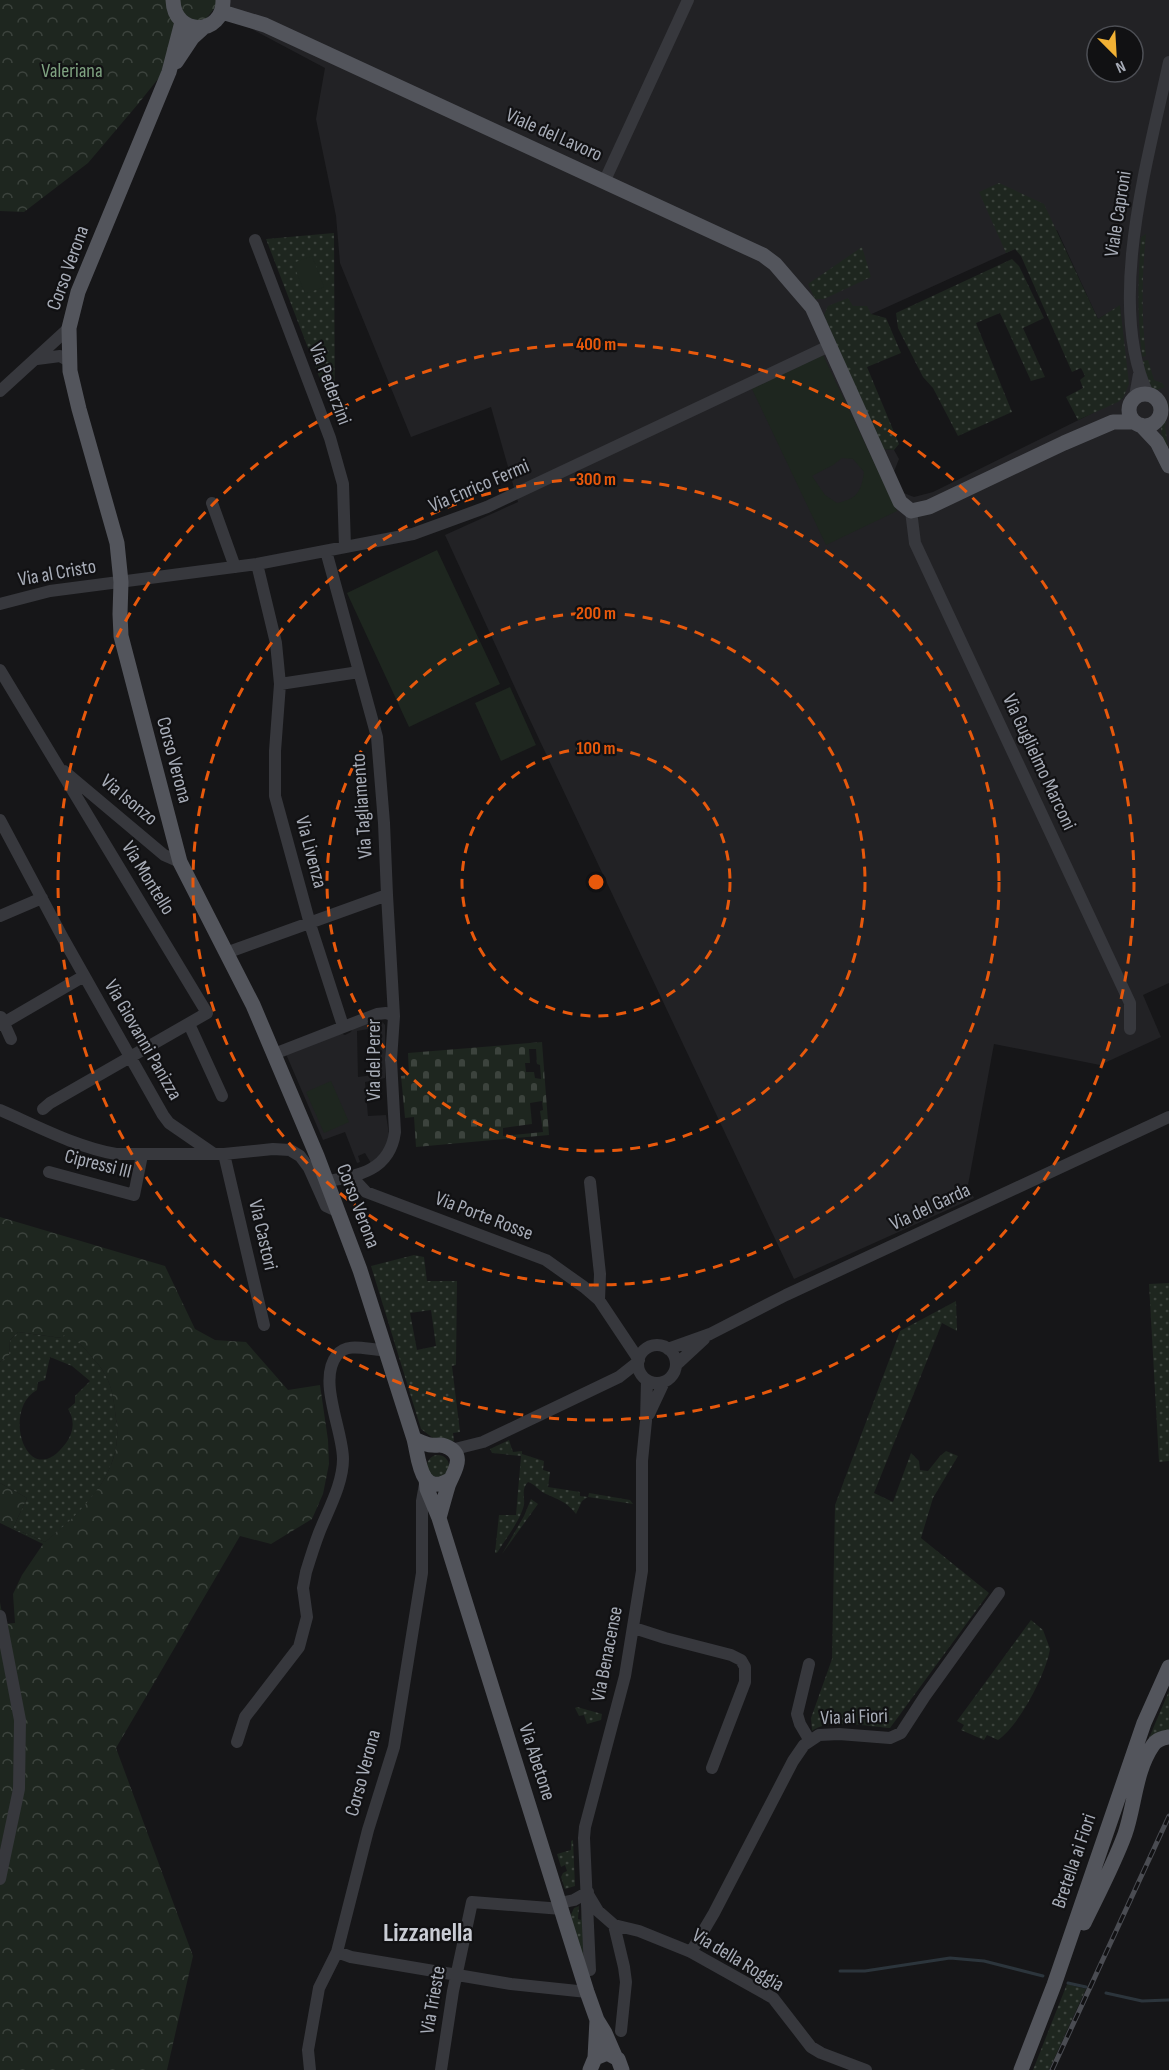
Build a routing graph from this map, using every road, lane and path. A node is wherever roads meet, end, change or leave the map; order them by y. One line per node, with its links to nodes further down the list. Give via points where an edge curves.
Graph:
1 (173, 0): 4 (main road, via 176,16)
2 (688, 0): 8 (street)
3 (223, 6): 5 (main road, via 217,19); 8 (main road, Viale del Lavoro)
4 (182, 22): 5 (main road); 7 (main road)
5 (203, 28): 7 (main road)
6 (1169, 62): 16 (street, Viale Caproni, via 1132,248 1130,318 1139,374)
7 (169, 72): 10 (main road, Corso Verona, via 78,292)
8 (605, 180): 12 (main road, Viale del Lavoro, via 763,255 812,308)
9 (255, 240): 24 (street, Via Pederzini, via 330,438 343,484)
10 (69, 328): 11 (street); 13 (main road, Corso Verona)
11 (51, 345): 13 (street, via 60,345); 14 (street)
12 (829, 346): 23 (main road, Viale del Lavoro); 24 (street, Via Enrico Fermi, via 487,507 413,534)
13 (66, 357): 14 (street); 28 (main road, Corso Verona, via 117,543)
14 (37, 360): 15 (street)
15 (0, 391)
16 (1138, 398): 17 (main road, Viale Caproni, via 1155,397 1161,405); 18 (main road); 19 (main road, Viale Caproni, via 1130,416)
17 (1157, 420): 19 (main road, via 1148,426); 20 (main road)
18 (1113, 422): 19 (main road); 23 (main road, via 929,507)
19 (1138, 423): 20 (main road)
20 (1156, 442): 21 (main road)
21 (1169, 466)
22 (212, 503): 27 (street)
23 (905, 506): 46 (street, Via Guglielmo Marconi, via 915,543 1130,1003)
24 (345, 547): 25 (street, Via Enrico Fermi)
25 (326, 550): 26 (street, Via Enrico Fermi); 31 (street, Via Tagliamento)
26 (257, 564): 27 (street, Via Enrico Fermi); 32 (street, Via Livenza, via 276,643)
27 (236, 567): 28 (street, Via Enrico Fermi)
28 (120, 582): 29 (street, Via al Cristo, via 50,591); 35 (main road, Corso Verona, via 121,636)
29 (0, 604)
30 (1, 672): 33 (street, Via Montello)
31 (359, 672): 32 (street); 36 (street, Via Tagliamento, via 377,736)
32 (280, 684): 39 (street, Via Livenza, via 275,796)
33 (55, 763): 35 (street, Via Isonzo, via 164,855); 44 (street, Via Montello, via 207,1013)
34 (0, 820): 37 (street, Via Giovanni Panizza)
35 (180, 862): 40 (main road, Corso Verona)
36 (387, 895): 39 (street); 42 (street, Via del Perer)
37 (42, 898): 38 (street); 41 (street, Via Giovanni Panizza)
38 (0, 916)
39 (310, 924): 40 (street); 45 (street, Via Livenza)
40 (226, 953): 48 (main road, Corso Verona)
41 (84, 976): 43 (street); 49 (street, Via Giovanni Panizza)
42 (394, 1016): 45 (street, via 376,1014); 57 (street, Via del Perer, via 394,1144 376,1167)
43 (1, 1021): 47 (street)
44 (189, 1024): 49 (street); 50 (street)
45 (343, 1026): 48 (street)
46 (1131, 1029)
47 (11, 1039)
48 (274, 1054): 58 (main road, Corso Verona)
49 (130, 1056): 52 (street, via 50,1102); 54 (street, Via Giovanni Panizza, via 169,1123)
50 (222, 1096)
51 (0, 1110): 55 (street, via 102,1152)
52 (43, 1110)
53 (1169, 1118): 63 (street, Via del Garda)
54 (219, 1154): 55 (street); 60 (street, via 282,1149 296,1153 309,1168 326,1206); 62 (street, Via Castori)
55 (142, 1155): 56 (street, Cipressi III, via 134,1195)
56 (50, 1172)
57 (352, 1177): 58 (street, Via del Perer); 61 (street, Via Porte Rosse, via 366,1192 546,1260)
58 (327, 1181): 60 (main road, Corso Verona)
59 (590, 1182): 61 (street)
60 (339, 1212): 65 (main road, Corso Verona)
61 (599, 1300): 66 (street, Via Porte Rosse)
62 (264, 1325)
63 (710, 1334): 64 (street, Via del Garda); 67 (street, Via del Garda)
64 (668, 1349): 66 (street, via 655,1345); 67 (street)
65 (385, 1350): 72 (main road, Corso Verona); 87 (street, via 345,1349 333,1364 330,1388 342,1443 342,1467 306,1572 303,1588 308,1617 299,1647 245,1717)
66 (640, 1358): 68 (street); 69 (street)
67 (677, 1364): 70 (street)
68 (619, 1377): 69 (street); 73 (street)
69 (644, 1378): 70 (street); 71 (street)
70 (664, 1382): 71 (street)
71 (646, 1420): 82 (street, Via Benacense, via 642,1571)
72 (414, 1438): 74 (main road); 76 (main road, Corso Verona)
73 (483, 1442): 75 (street); 77 (street)
74 (432, 1445): 75 (main road); 76 (main road)
75 (452, 1450): 77 (main road, via 457,1460)
76 (419, 1459): 78 (main road, via 419,1470)
77 (454, 1473): 78 (main road, via 446,1482 435,1484); 79 (main road)
78 (426, 1479): 79 (main road, Via Abetone); 93 (street, Corso Verona, via 422,1501 422,1573 394,1747)
79 (439, 1518): 91 (main road, Via Abetone)
80 (999, 1593): 86 (street, Via ai Fiori, via 901,1733 890,1738 826,1734)
81 (0, 1616): 89 (street, via 20,1720 19,1789)
82 (634, 1628): 88 (street, via 731,1655 745,1667 745,1682); 90 (street, Via Benacense, via 585,1827)
83 (809, 1664): 86 (street, via 797,1714)
84 (1169, 1667): 97 (main road, Bretella ai Fiori, via 1144,1723)
85 (1169, 1737): 97 (main road, via 1158,1740 1146,1759 1125,1834)
86 (810, 1741): 94 (street, Via ai Fiori, via 793,1761)
87 (237, 1742)
88 (712, 1768)
89 (0, 1879)
90 (588, 1892): 91 (street); 92 (street, via 598,1911); 95 (street, Via Benacense)
91 (561, 1906): 96 (street, Via Trieste, via 472,1902); 98 (main road, Via Abetone)
92 (614, 1925): 94 (street, Via della Roggia); 100 (street, via 626,1982)
93 (337, 1952): 96 (street); 103 (street, Corso Verona, via 319,1988 308,2050)
94 (691, 1952): 105 (street, Via della Roggia, via 773,1998 811,2047)
95 (590, 1970)
96 (457, 1975): 98 (street); 104 (street, Via Trieste)
97 (1054, 1985): 106 (main road, Bretella ai Fiori)
98 (587, 1992): 99 (main road, Via Abetone)
99 (597, 2020): 101 (main road); 102 (main road)
100 (621, 2031)
101 (619, 2063): 102 (main road, via 603,2054)
102 (593, 2064)
103 (310, 2070)
104 (441, 2070)
105 (866, 2070)
106 (1021, 2070)

